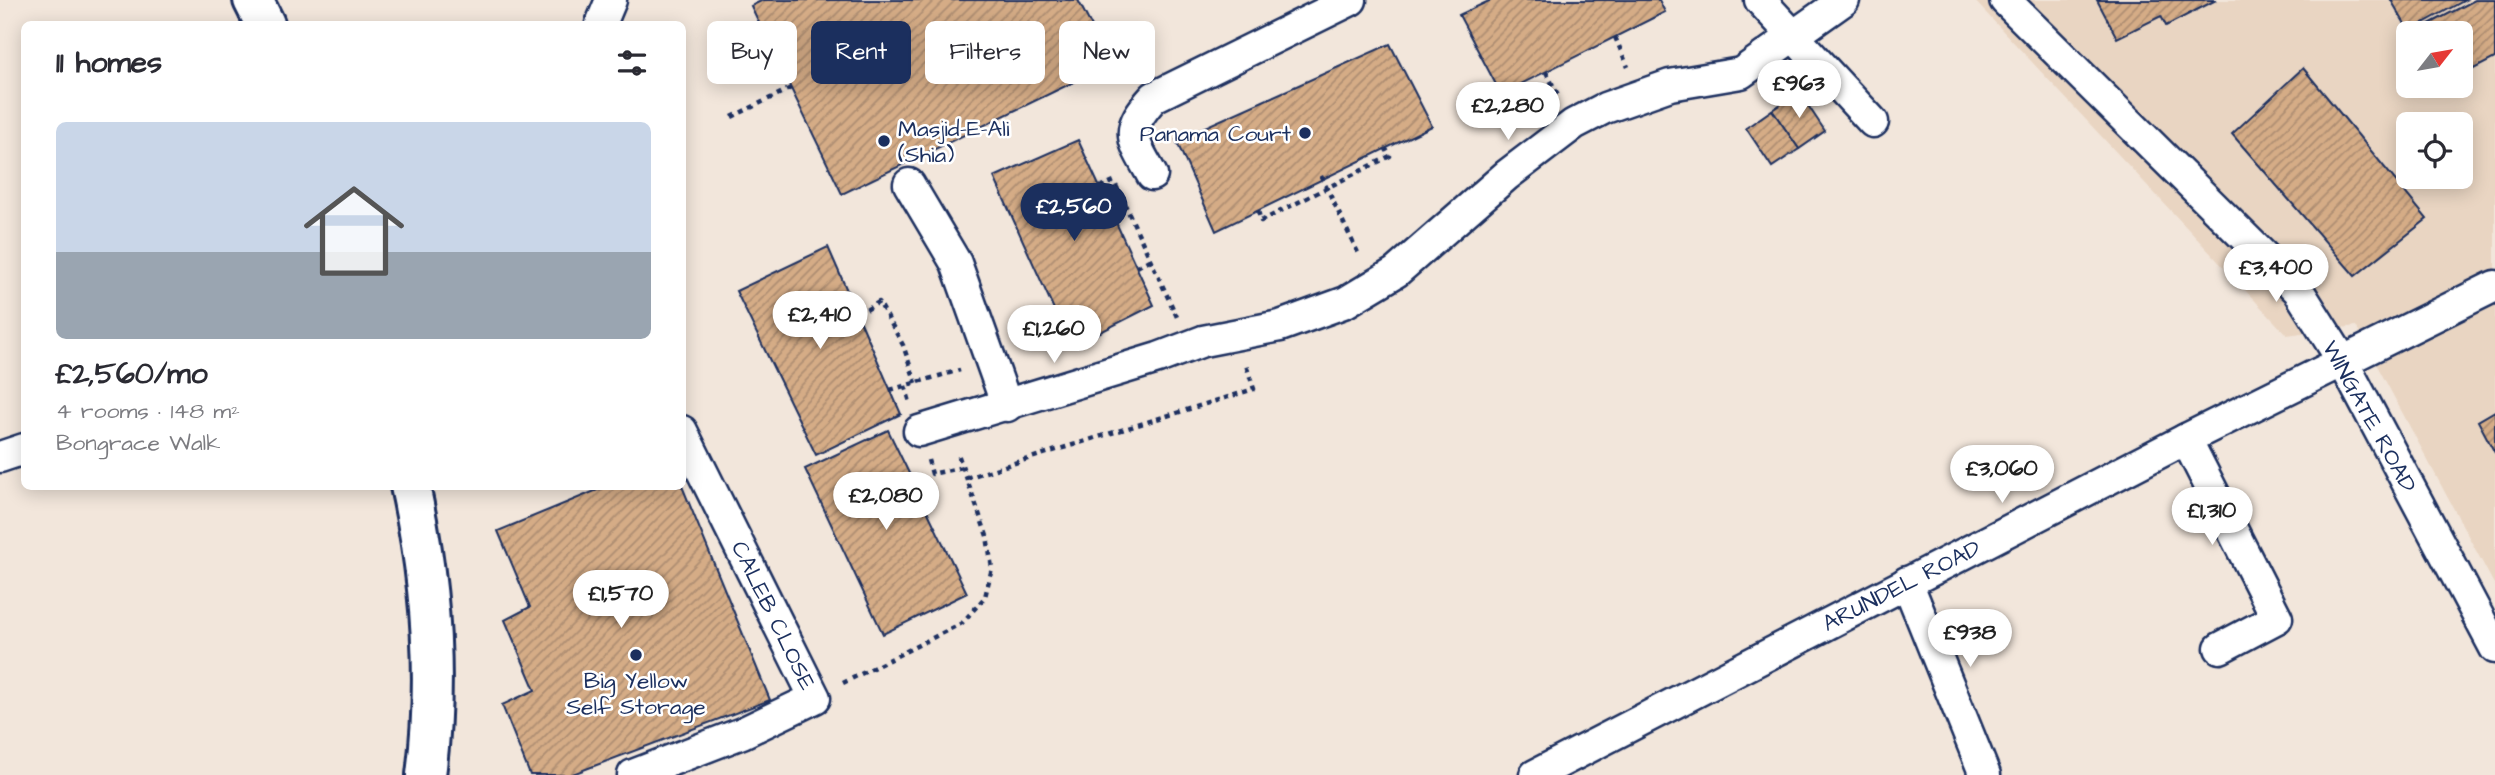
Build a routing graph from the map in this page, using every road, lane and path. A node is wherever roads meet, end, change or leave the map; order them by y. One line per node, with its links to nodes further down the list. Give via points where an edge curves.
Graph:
1 (253, 0): 7 (main road)
2 (611, 0): 8 (street)
3 (1351, 0): 14 (street, via 1154,97 1136,116 1133,141)
4 (1760, 0): 9 (street)
5 (1844, 0): 9 (street)
6 (2005, 0): 27 (street, WINGATE ROAD, via 2298,290)
7 (264, 21)
8 (602, 21)
9 (1792, 36): 12 (street); 22 (street, via 1741,74 1670,85 1574,124 1507,175 1396,272)
10 (791, 88): 11 (path)
11 (732, 117)
12 (1873, 122)
13 (1386, 149): 18 (path, via 1390,156)
14 (1152, 176)
15 (1321, 176): 18 (path)
16 (909, 184): 31 (street, via 956,263)
17 (1100, 187): 20 (path, via 1114,181)
18 (1327, 188): 19 (path, via 1261,221); 22 (path)
19 (1258, 211)
20 (1150, 260): 21 (path); 26 (path)
21 (1137, 267)
22 (1374, 285): 25 (street, via 1346,302 1280,327)
23 (2495, 286): 27 (street, ARUNDEL ROAD)
24 (858, 315): 29 (path, via 879,302 903,345)
25 (1236, 334): 26 (street); 38 (path, via 1254,390)
26 (1197, 343): 31 (street)
27 (2342, 360): 35 (street, ARUNDEL ROAD); 42 (street, WINGATE ROAD)
28 (964, 369): 29 (path)
29 (916, 383): 30 (path)
30 (890, 390)
31 (1007, 406): 32 (street)
32 (949, 423): 33 (street); 38 (path)
33 (919, 431)
34 (686, 439): 43 (street, CALEB CLOSE)
35 (2186, 439): 40 (street, ARUNDEL ROAD); 41 (street, via 2277,618)
36 (21, 450): 37 (street)
37 (0, 457)
38 (966, 478): 43 (path, via 987,536 992,568 985,597 962,623)
39 (411, 490): 44 (main road, via 431,623 433,723)
40 (1907, 582): 46 (street, ARUNDEL ROAD); 47 (street)
41 (2220, 648)
42 (2495, 648)
43 (815, 698): 45 (street, CALEB CLOSE, via 742,733)
44 (426, 775)
45 (633, 775)
46 (1535, 775)
47 (1985, 775)

